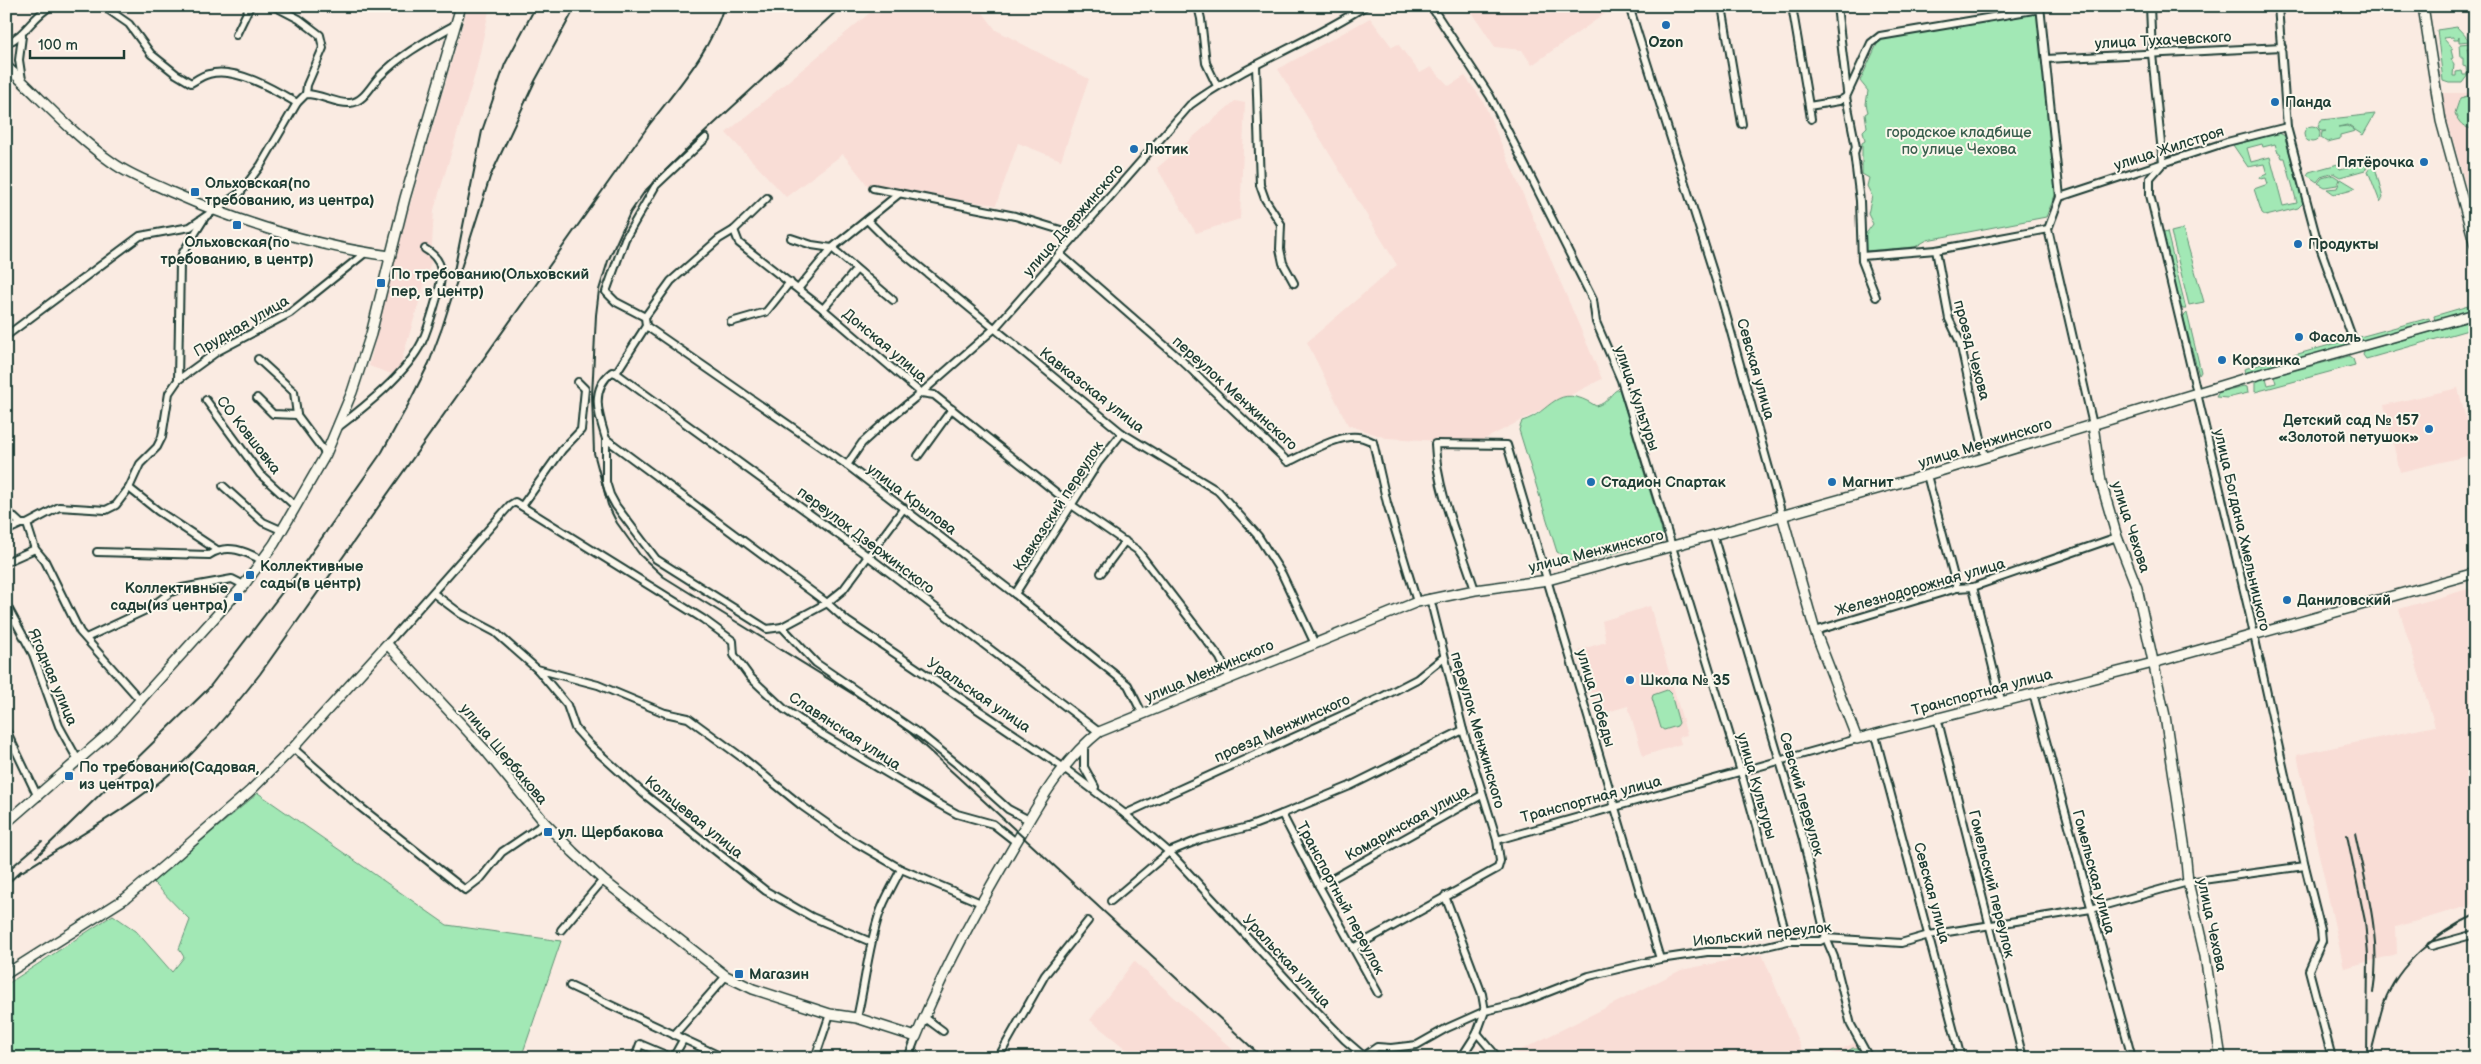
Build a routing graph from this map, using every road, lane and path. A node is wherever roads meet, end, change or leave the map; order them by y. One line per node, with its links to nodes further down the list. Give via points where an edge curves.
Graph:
1 (51, 6): 19 (street, via 38,14)
2 (103, 6): 30 (street, via 129,24 151,54 191,83 208,74 225,72 268,86)
3 (250, 6): 18 (street)
4 (274, 6): 28 (street, via 299,19 320,36 323,48)
5 (461, 6): 17 (street)
6 (1198, 6): 27 (street, via 1206,63)
7 (1365, 6): 25 (street, улица Дзержинского, via 1338,24)
8 (1431, 6): 103 (street, улица Культуры, via 1490,96 1593,300 1596,322 1621,380)
9 (1629, 6): 96 (street, Севская улица, via 1722,300)
10 (1722, 6): 33 (street)
11 (1792, 6): 31 (street)
12 (1837, 6): 29 (street)
13 (2150, 6): 22 (street)
14 (2278, 6): 21 (street)
15 (2423, 6): 48 (street, via 2441,121)
16 (2040, 8): 23 (street); 29 (street, via 1880,36 1871,43)
17 (456, 24): 28 (street, via 403,57 381,75 359,101 349,103); 54 (street)
18 (236, 35)
19 (22, 36): 20 (street); 26 (street, via 19,60)
20 (6, 44)
21 (2282, 47): 22 (street, улица Тухачевского); 34 (street)
22 (2152, 54): 23 (street, улица Тухачевского); 36 (street)
23 (2046, 59): 39 (street)
24 (6, 66): 26 (street)
25 (1256, 66): 27 (street, улица Дзержинского); 58 (street, via 1260,185 1280,224 1283,264)
26 (22, 80): 41 (street, via 78,135 115,165)
27 (1217, 86): 46 (street, улица Дзержинского, via 1190,105)
28 (306, 94): 30 (street)
29 (1847, 94): 31 (street, via 1839,101); 55 (street, via 1856,148)
30 (297, 103): 41 (street, via 250,182)
31 (1809, 106): 32 (street)
32 (1812, 119)
33 (1742, 124)
34 (2287, 127): 36 (street, улица Жилстроя); 69 (street, via 2316,236)
35 (706, 138): 64 (street, via 656,185 624,239 606,292 616,302)
36 (2163, 163): 39 (street, улица Жилстроя); 75 (street, улица Богдана Хмельницкого, via 2150,178 2150,194)
37 (873, 188): 38 (street)
38 (900, 193): 43 (street); 46 (street, via 1015,216)
39 (2060, 197): 44 (street)
40 (767, 198): 45 (street)
41 (215, 211): 42 (street); 52 (street, via 301,239)
42 (205, 218): 68 (street, via 190,227 140,236); 72 (street, via 182,254 180,263)
43 (867, 220): 49 (street); 67 (street, Кавказская улица, via 888,241)
44 (2048, 229): 51 (street); 80 (street, улица Чехова)
45 (734, 230): 57 (street, Донская улица, via 738,243); 64 (street, via 671,281)
46 (1077, 235): 53 (street, улица Дзержинского)
47 (791, 238): 49 (street)
48 (2475, 245)
49 (832, 248): 56 (street); 59 (street)
50 (425, 249): 81 (street, via 437,258 442,273 422,342 393,381)
51 (1936, 250): 55 (street); 86 (street, проезд Чехова, via 1949,319 1960,342)
52 (365, 253): 54 (street); 72 (street, Прудная улица, via 290,313 218,351)
53 (1061, 255): 67 (street, улица Дзержинского); 120 (street, переулок Менжинского, via 1180,358 1288,462 1350,437 1359,436 1373,442 1387,503)
54 (390, 256): 81 (street, via 371,334)
55 (1862, 256): 60 (street)
56 (856, 270): 61 (street); 62 (street)
57 (790, 282): 59 (street, Донская улица); 65 (street, via 766,312)
58 (1294, 283)
59 (798, 289): 62 (street, Донская улица)
60 (1876, 297)
61 (893, 300)
62 (824, 309): 74 (street, Донская улица)
63 (2475, 314): 69 (street, улица Менжинского)
64 (645, 317): 66 (street)
65 (731, 322)
66 (646, 326): 71 (street); 87 (street, улица Крылова)
67 (995, 328): 74 (street, улица Дзержинского); 82 (street, Кавказская улица)
68 (6, 336)
69 (2356, 348): 75 (street, улица Менжинского)
70 (258, 359): 79 (street, via 294,392)
71 (616, 373): 83 (street, via 605,377 597,399); 107 (street, переулок Дзержинского)
72 (178, 380): 90 (street, Прудная улица, via 169,393 162,437 140,464)
73 (578, 382): 92 (street, via 585,389 581,430 562,450)
74 (921, 393): 78 (street, Донская улица, via 934,395); 87 (street, улица Дзержинского, via 862,443)
75 (2198, 393): 80 (street, улица Менжинского); 125 (street, улица Богдана Хмельницкого)
76 (257, 398): 79 (street, СО Ковшовка, via 273,414)
77 (206, 400): 91 (street, СО Ковшовка, via 260,474)
78 (952, 410): 85 (street); 93 (street, Донская улица)
79 (297, 415): 84 (street)
80 (2093, 426): 86 (street, улица Менжинского); 101 (street, улица Чехова, via 2102,482)
81 (336, 429): 84 (street)
82 (1122, 433): 93 (street, Кавказский переулок, via 1098,463); 127 (street, Кавказская улица, via 1218,491 1236,510 1258,536 1282,574)
83 (606, 439): 121 (street, Уральская улица); 123 (street, via 606,482 610,495 656,559 767,629)
84 (326, 454): 91 (street)
85 (918, 456)
86 (1986, 457): 88 (street, улица Менжинского)
87 (848, 465): 94 (street, улица Крылова)
88 (1927, 475): 96 (street, улица Менжинского); 115 (street)
89 (223, 486): 99 (street, via 263,522)
90 (129, 488): 97 (street, Прудная улица, via 110,508 59,508); 105 (street)
91 (295, 506): 99 (street)
92 (522, 506): 117 (street, Славянская улица, via 515,502 510,505); 159 (street, Славянская улица, via 703,618 733,641 734,655 750,677 784,709 944,807 993,824)
93 (1073, 506): 102 (street, Донская улица); 118 (street, Кавказский переулок)
94 (904, 508): 107 (street); 118 (street, улица Крылова)
95 (6, 510): 97 (street)
96 (1782, 515): 100 (street, улица Менжинского); 124 (street, Севская улица)
97 (24, 524): 98 (street, Прудная улица); 104 (street)
98 (6, 530)
99 (281, 530): 108 (street)
100 (1713, 535): 103 (street, улица Менжинского); 146 (street, Севский переулок)
101 (2117, 537): 114 (street, Железнодорожная улица); 130 (street, улица Чехова, via 2137,588)
102 (1125, 541): 110 (street); 132 (street, Донская улица, via 1137,550 1220,658)
103 (1672, 546): 112 (street, улица Менжинского); 148 (street, улица Культуры)
104 (35, 549): 109 (street); 126 (street, via 45,561)
105 (218, 550): 106 (street, via 209,555); 108 (street, via 234,549)
106 (97, 552)
107 (869, 557): 121 (street, via 843,590); 140 (street, переулок Дзержинского)
108 (263, 561): 113 (street)
109 (6, 562)
110 (1102, 573)
111 (2475, 573): 125 (street, Транспортная улица)
112 (1548, 580): 116 (street, улица Менжинского); 116 (street, улица Победы, via 1507,446 1435,444 1447,504); 152 (street, улица Победы)
113 (244, 585): 126 (street, via 232,579 182,588 148,609); 134 (street)
114 (1973, 587): 115 (street, Железнодорожная улица); 135 (street)
115 (1957, 588): 124 (street, Железнодорожная улица)
116 (1475, 590): 119 (street, улица Менжинского)
117 (433, 593): 128 (street); 131 (street, Кольцевая улица, via 461,614 494,632)
118 (1015, 594): 136 (street, улица Крылова, via 1128,684)
119 (1430, 598): 120 (street, улица Менжинского); 129 (street, переулок Менжинского)
120 (1417, 602): 127 (street, улица Менжинского)
121 (827, 603): 123 (street); 147 (street, Уральская улица, via 847,621)
122 (6, 604): 145 (street, Ягодная улица, via 33,654 60,726)
123 (782, 627): 155 (street, via 816,663 921,735 968,772 1008,810)
124 (1815, 631): 142 (street, Севская улица)
125 (2253, 634): 130 (street, Транспортная улица); 161 (street, улица Богдана Хмельницкого)
126 (86, 638): 134 (street)
127 (1314, 642): 132 (street, улица Менжинского)
128 (387, 644): 144 (street); 157 (street, улица Щербакова, via 484,750)
129 (1444, 657): 139 (street, переулок Менжинского); 153 (street, проезд Менжинского, via 1417,679 1380,698)
130 (2153, 663): 133 (street, Транспортная улица); 164 (street, улица Чехова, via 2165,716)
131 (538, 669): 162 (street, Кольцевая улица, via 598,685 665,713 688,718 802,806 846,837); 177 (street, Кольцевая улица, via 567,705 575,728 644,794 766,891 812,917)
132 (1229, 677): 136 (street, улица Менжинского)
133 (2033, 693): 135 (street, Транспортная улица); 169 (street, Гомельская улица)
134 (142, 700): 145 (street)
135 (2001, 700): 137 (street, Транспортная улица)
136 (1142, 713): 140 (street, улица Менжинского)
137 (1938, 717): 141 (street, Транспортная улица); 171 (street, Гомельский переулок)
138 (6, 730): 151 (street)
139 (1463, 730): 150 (street, переулок Менжинского); 154 (street, via 1350,786)
140 (1099, 732): 143 (street, улица Менжинского)
141 (1875, 736): 142 (street, Транспортная улица); 174 (street, Севская улица)
142 (1857, 739): 146 (street, Транспортная улица)
143 (1085, 743): 147 (street, улица Менжинского); 149 (street, via 1084,767)
144 (293, 748): 157 (street, via 359,806 465,890 482,877 502,852); 181 (street, via 250,791 126,898)
145 (78, 760): 151 (street)
146 (1781, 762): 148 (street, Транспортная улица); 175 (street, Севский переулок)
147 (1064, 768): 149 (street, Уральская улица); 155 (street, улица Менжинского)
148 (1741, 772): 152 (street, Транспортная улица); 176 (street, улица Культуры)
149 (1096, 790): 153 (street, Уральская улица)
150 (1482, 795): 158 (street, переулок Менжинского); 165 (street, Комаричская улица)
151 (38, 797): 156 (street)
152 (1616, 807): 158 (street, Транспортная улица); 180 (street, улица Победы)
153 (1125, 814): 160 (street, Уральская улица)
154 (1282, 814): 160 (street); 165 (street, Транспортный переулок)
155 (1029, 820): 159 (street, улица Менжинского)
156 (6, 823)
157 (544, 823): 163 (street, улица Щербакова)
158 (1497, 840): 166 (street, переулок Менжинского, via 1498,868)
159 (1016, 842): 168 (street, улица Менжинского)
160 (1169, 852): 167 (street); 194 (street, Уральская улица, via 1305,999)
161 (2305, 866): 164 (street, Июльский переулок); 208 (street, улица Богдана Хмельницкого, via 2322,930 2322,941 2309,970)
162 (901, 869): 168 (street, Кольцевая улица); 177 (street, via 880,913)
163 (603, 880): 172 (street); 182 (street, улица Щербакова)
164 (2188, 882): 169 (street, Июльский переулок); 207 (street, улица Чехова, via 2205,956)
165 (1318, 886): 179 (street, Транспортный переулок)
166 (1445, 896): 179 (street); 185 (street, via 1482,994)
167 (1111, 901)
168 (981, 903): 187 (street, улица Менжинского, via 954,951)
169 (2090, 909): 171 (street, Июльский переулок); 206 (street, Гомельская улица)
170 (1088, 921): 200 (street, via 1045,975)
171 (1989, 927): 174 (street, Июльский переулок); 205 (street, Гомельский переулок)
172 (561, 930)
173 (2475, 934): 178 (street)
174 (1929, 935): 175 (street, Июльский переулок, via 1901,942); 204 (street, Севская улица)
175 (1826, 938): 176 (street, Июльский переулок, via 1820,941); 203 (street, Севский переулок, via 1851,1025)
176 (1788, 941): 180 (street, Июльский переулок, via 1740,952 1707,952)
177 (871, 942): 188 (street)
178 (2431, 946)
179 (1352, 948): 184 (street, Транспортный переулок)
180 (1660, 959): 185 (street, Июльский переулок, via 1590,976 1520,1003)
181 (6, 974)
182 (726, 976): 186 (street, улица Щербакова, via 753,989); 191 (street)
183 (570, 986): 191 (street)
184 (1378, 993)
185 (1485, 1012): 190 (street); 194 (street, Июльский переулок, via 1447,1028 1417,1046 1376,1046)
186 (830, 1014): 188 (street, улица Щербакова); 198 (street)
187 (924, 1017): 189 (street); 192 (street, улица Менжинского)
188 (858, 1018): 192 (street, улица Щербакова)
189 (943, 1031)
190 (1477, 1033): 201 (street); 202 (street)
191 (674, 1035): 193 (street)
192 (916, 1037): 199 (street, улица Менжинского)
193 (683, 1040): 196 (street); 197 (street)
194 (1365, 1057)
195 (635, 1058): 196 (street, via 640,1044)
196 (673, 1058)
197 (724, 1058)
198 (815, 1058)
199 (908, 1058)
200 (998, 1058)
201 (1461, 1058)
202 (1498, 1058)
203 (1869, 1058)
204 (1961, 1058)
205 (2024, 1058)
206 (2132, 1058)
207 (2221, 1058)
208 (2332, 1058)

